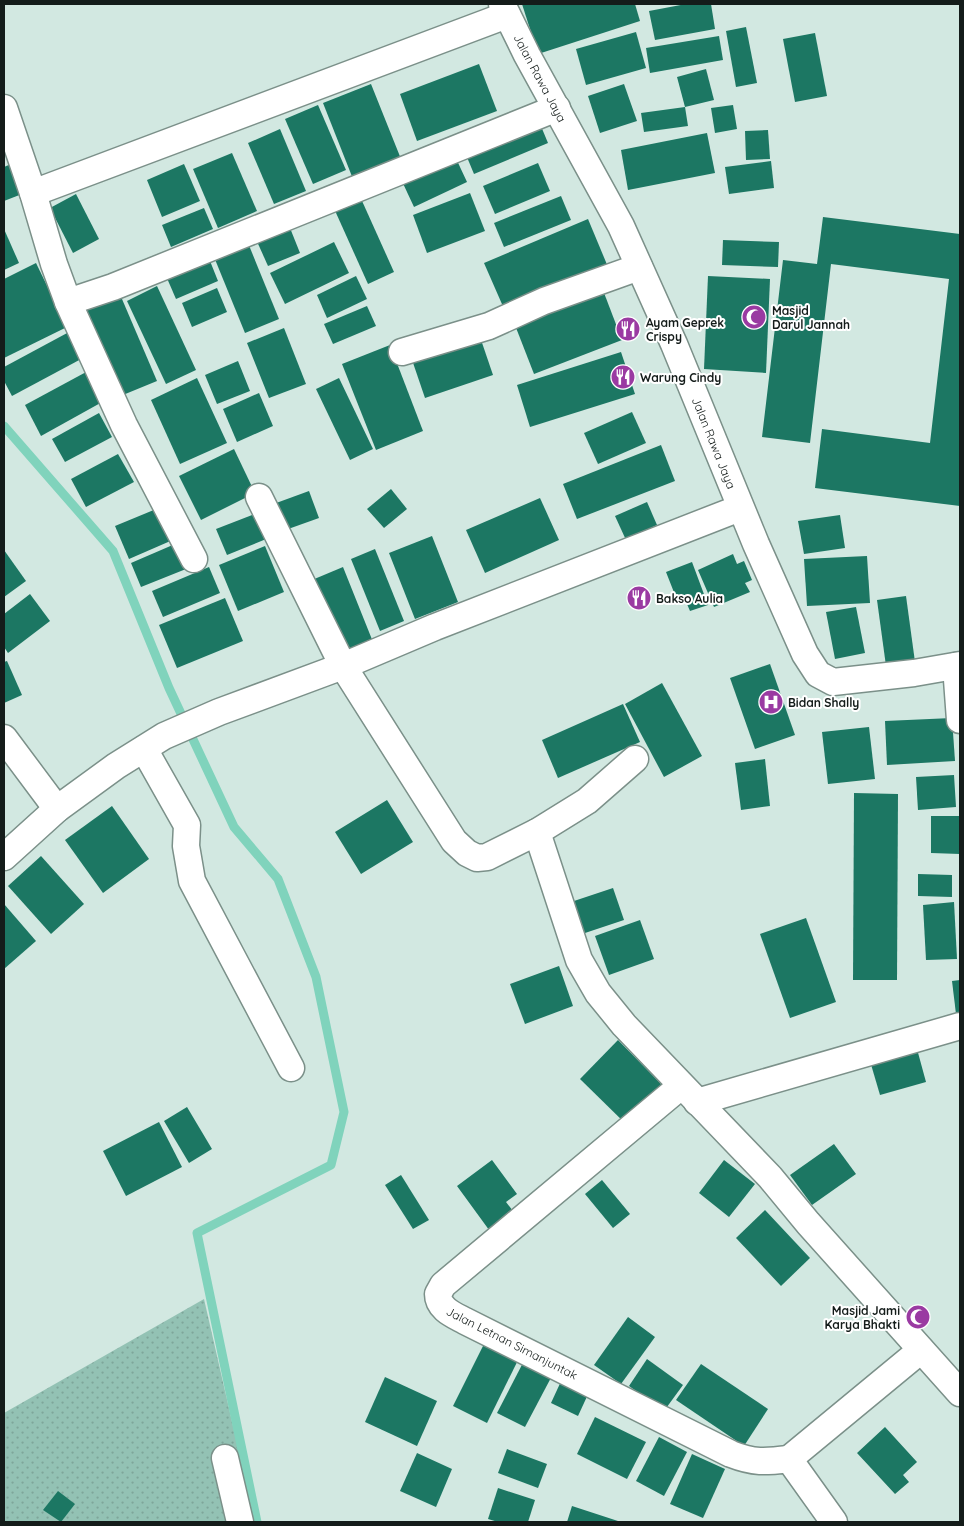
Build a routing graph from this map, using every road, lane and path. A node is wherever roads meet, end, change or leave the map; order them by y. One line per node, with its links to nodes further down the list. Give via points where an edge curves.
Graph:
1 (504, 9): 3 (street, Jalan Rawa Jaya); 4 (street)
2 (4, 108): 4 (street)
3 (557, 108): 5 (street, Jalan Rawa Jaya, via 621,226); 6 (street, via 113,287)
4 (33, 193): 6 (street)
5 (639, 267): 7 (street, via 490,326); 9 (street, Jalan Rawa Jaya, via 674,344)
6 (68, 302): 10 (street, via 124,425)
7 (402, 352)
8 (259, 497): 12 (street)
9 (740, 508): 11 (street, Jalan Rawa Jaya, via 805,654 818,674 833,682); 12 (street)
10 (194, 559)
11 (958, 665): 13 (street)
12 (343, 666): 15 (street, via 219,712); 18 (street, via 454,841 467,853 477,858 488,857)
13 (960, 720)
14 (4, 738): 17 (street)
15 (154, 743): 17 (street, via 116,766); 21 (street, via 187,825 186,846 192,881)
16 (635, 759): 18 (street, via 587,801)
17 (58, 809): 19 (street)
18 (537, 832): 22 (street, via 579,960 598,993)
19 (4, 857)
20 (960, 1026): 22 (street)
21 (291, 1068)
22 (689, 1094): 23 (street, via 770,1177); 26 (street, Jalan Letnan Simanjuntak, via 444,1285 437,1298 443,1308 465,1321 731,1454 755,1462)
23 (921, 1350): 24 (street); 26 (street)
24 (960, 1393)
25 (225, 1458): 27 (street)
26 (789, 1459): 28 (street)
27 (240, 1522)
28 (834, 1522)

